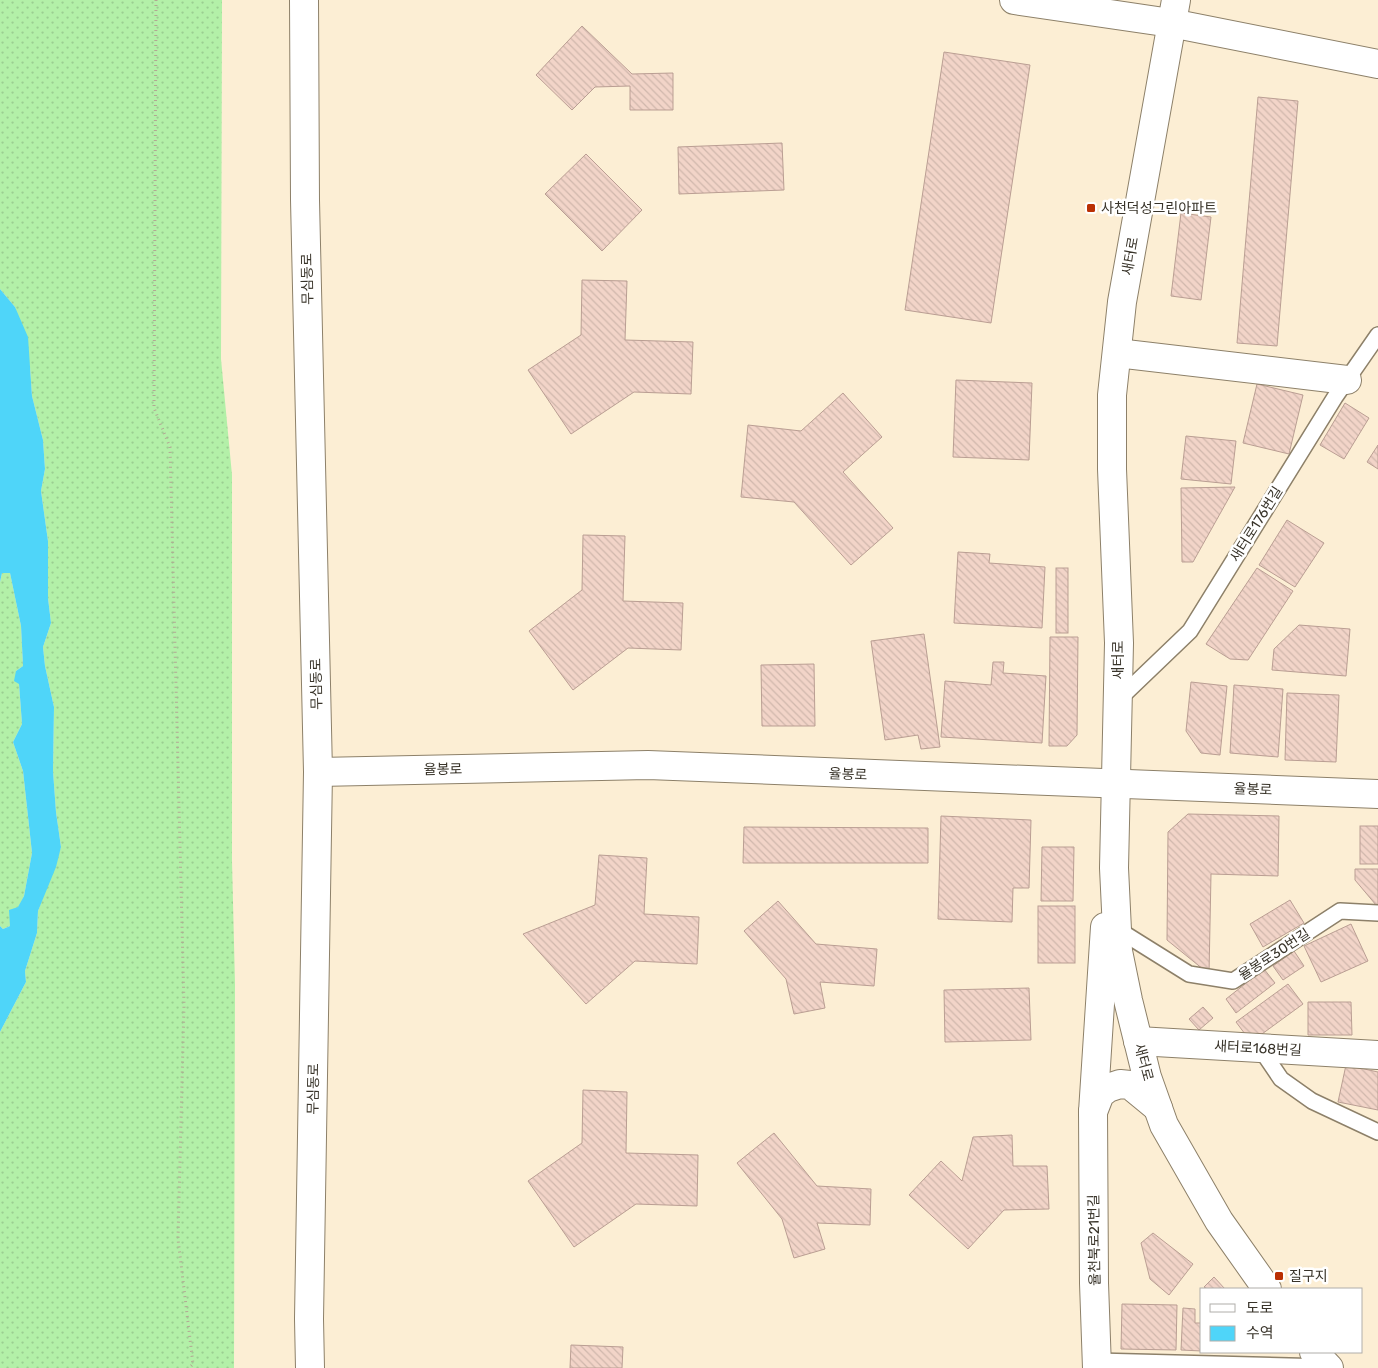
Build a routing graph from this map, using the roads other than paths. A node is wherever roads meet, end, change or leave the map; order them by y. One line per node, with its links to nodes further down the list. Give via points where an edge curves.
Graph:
1 (304, 0): 9 (street, 무심동로, via 305,200)
2 (1014, 0): 3 (street)
3 (1174, 12): 4 (street); 6 (street, 새터로, via 1122,302)
4 (1378, 64)
5 (1378, 335): 7 (lane, 새터로176번길)
6 (1116, 353): 7 (street); 8 (street, 새터로, via 1112,432)
7 (1347, 380): 8 (lane, 새터로176번길, via 1190,631)
8 (1118, 700): 10 (street, 새터로)
9 (318, 772): 10 (street, 율봉로, via 648,766); 24 (street, 무심동로)
10 (1116, 784): 11 (street, 율봉로); 12 (street, 새터로)
11 (1378, 794)
12 (1115, 831): 14 (street, 새터로); 19 (street, 율천북로21번길, via 1102,954)
13 (1378, 913): 14 (lane, 율봉로30번길, via 1340,911 1233,980 1189,974)
14 (1117, 929): 15 (street, 새터로, via 1118,951)
15 (1138, 1042): 16 (street, 새터로168번길); 18 (street, 새터로)
16 (1260, 1048): 17 (street, 새터로168번길); 20 (lane, via 1281,1079 1312,1101)
17 (1378, 1055)
18 (1159, 1109): 19 (street, via 1130,1085 1120,1084 1100,1094); 21 (street, 새터로, via 1164,1125 1219,1221)
19 (1092, 1112): 23 (street, 율천북로21번길)
20 (1378, 1132)
21 (1266, 1288)
22 (1323, 1362): 23 (lane)
23 (1097, 1364)
24 (310, 1368)

